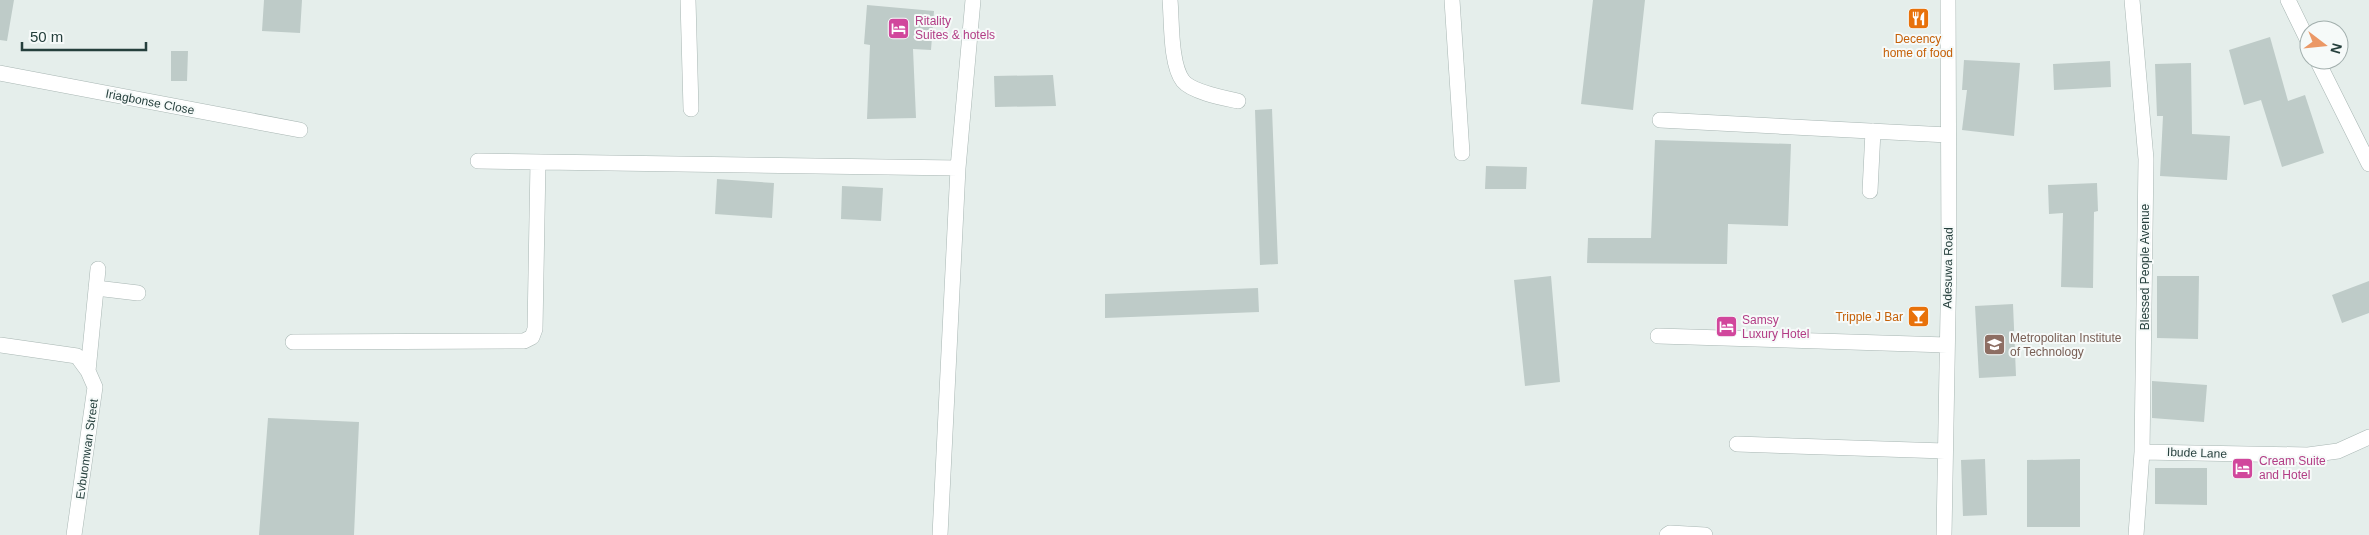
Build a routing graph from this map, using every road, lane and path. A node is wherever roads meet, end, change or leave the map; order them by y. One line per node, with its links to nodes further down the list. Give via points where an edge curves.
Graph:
1 (688, 0): 12 (street)
2 (973, 0): 21 (street)
3 (1170, 0): 11 (street, via 1175,60 1184,82)
4 (1452, 0): 17 (street)
5 (1948, 0): 16 (street, Adesuwa Road)
6 (2132, 0): 34 (street, Blessed People Avenue, via 2146,159)
7 (2288, 0): 8 (street)
8 (2299, 23)
9 (2323, 70): 20 (street)
10 (0, 73): 14 (street, Iriagbonse Close)
11 (1238, 101)
12 (692, 109)
13 (1660, 120): 15 (street)
14 (300, 130)
15 (1873, 131): 16 (street); 22 (street)
16 (1948, 135): 28 (street, Adesuwa Road)
17 (1462, 153)
18 (478, 160): 19 (street)
19 (538, 162): 21 (street); 27 (street, via 535,329 532,337 524,341)
20 (2369, 164)
21 (958, 168): 36 (street)
22 (1870, 191)
23 (98, 269): 24 (street)
24 (96, 288): 25 (street); 30 (street)
25 (138, 293)
26 (1658, 336): 28 (street)
27 (293, 342)
28 (1947, 344): 33 (street, Adesuwa Road)
29 (0, 345): 30 (street, via 77,356)
30 (88, 371): 35 (street, Evbuomwan Street, via 96,387)
31 (2369, 437): 34 (street, Ibude Lane, via 2338,451 2308,455)
32 (1737, 444): 33 (street)
33 (1945, 451): 39 (street, Adesuwa Road)
34 (2142, 452): 40 (street, Blessed People Avenue)
35 (74, 535)
36 (940, 535)
37 (1667, 535): 38 (street, via 1670,532)
38 (1705, 535)
39 (1944, 535)
40 (2136, 535)

